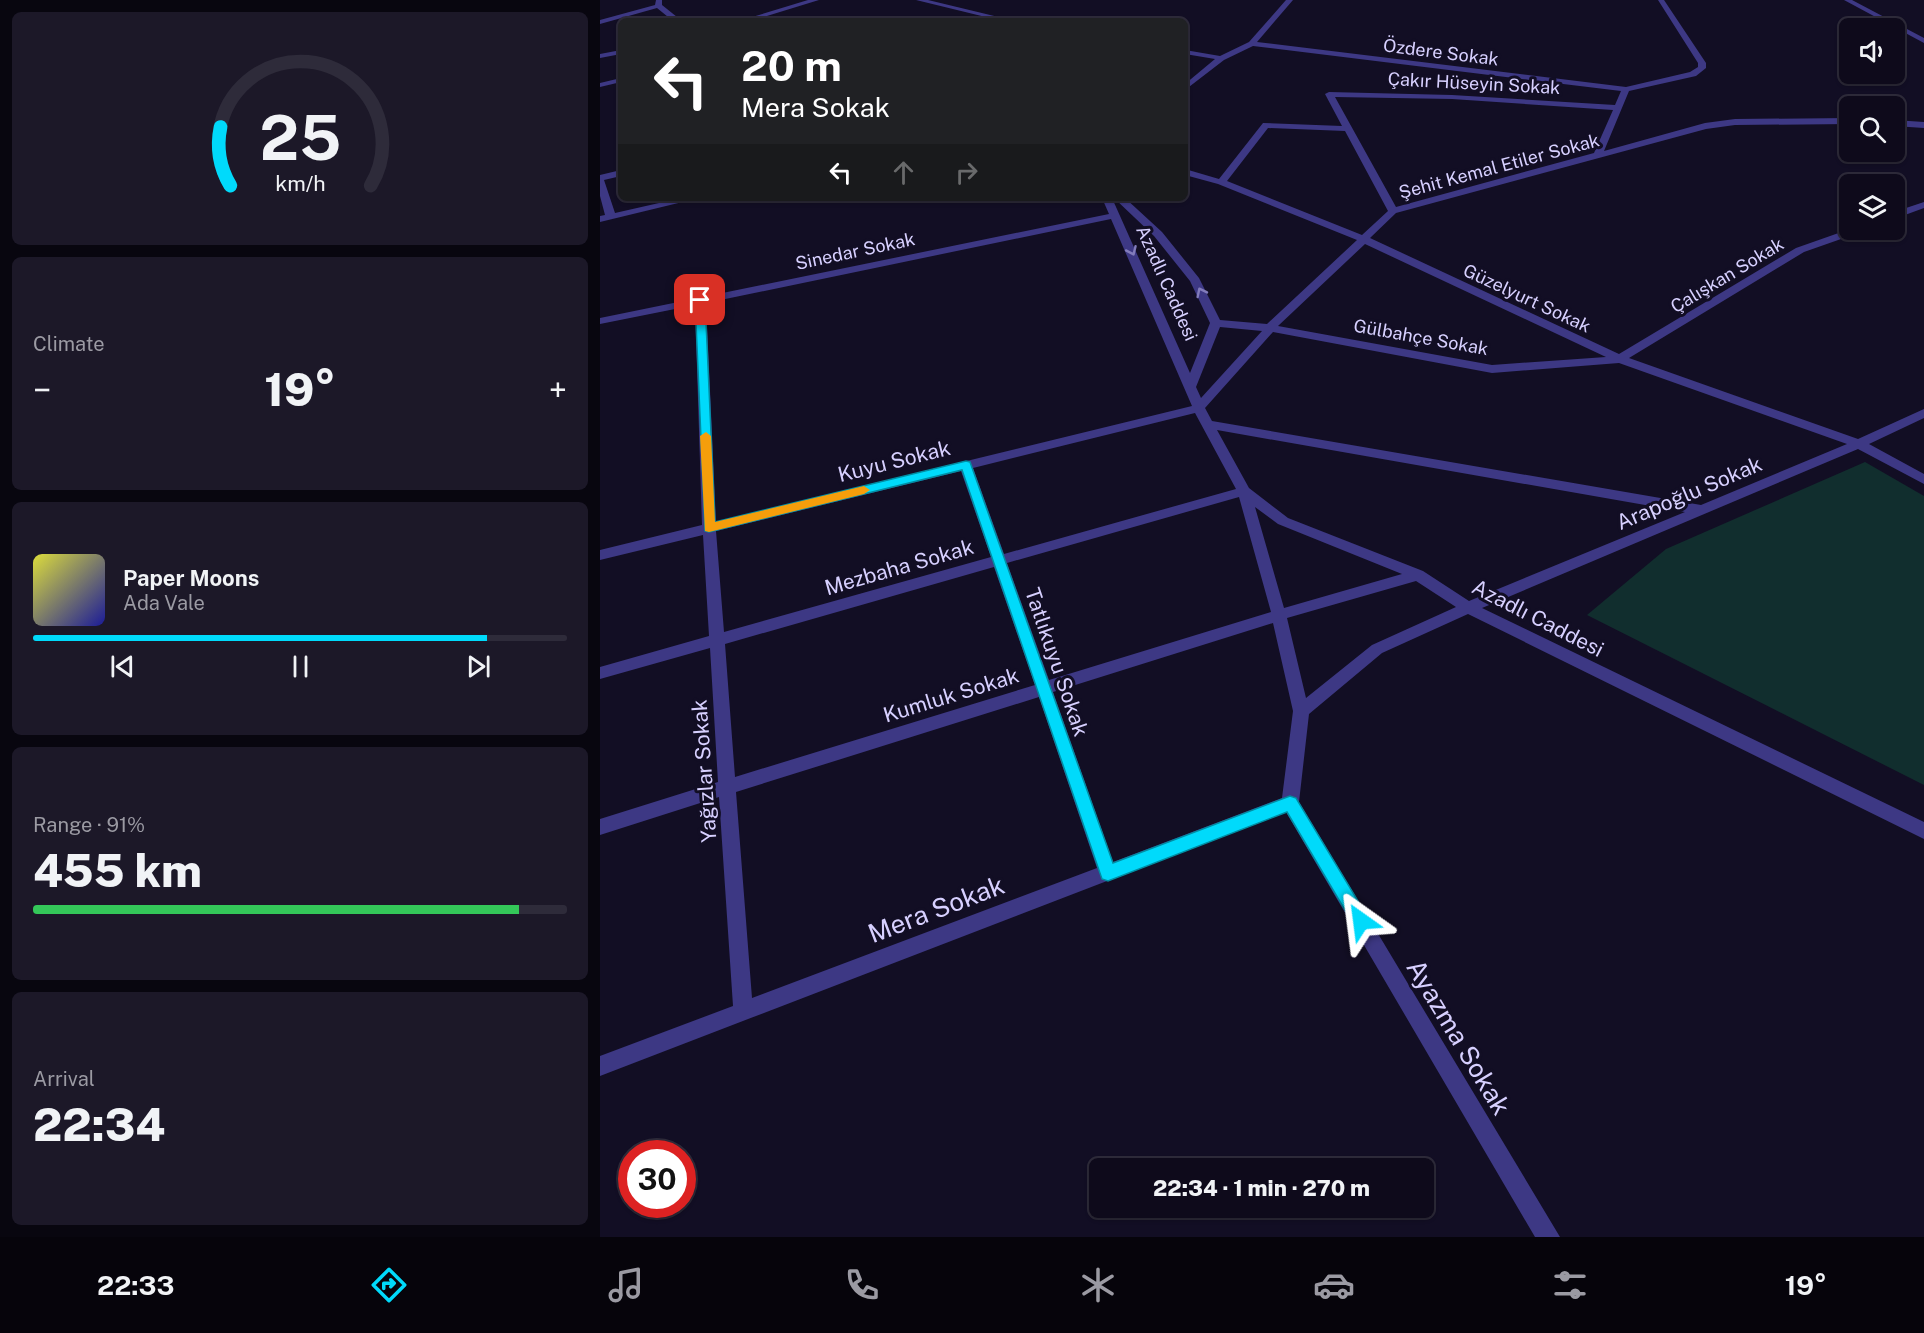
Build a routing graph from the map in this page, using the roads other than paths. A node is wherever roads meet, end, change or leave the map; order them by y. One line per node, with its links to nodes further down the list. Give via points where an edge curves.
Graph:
1 (816, 0): 8 (street)
2 (919, 0): 9 (street)
3 (1290, 0): 12 (street)
4 (1661, 0): 20 (street, Özdere Sokak, via 1702,68 1693,74)
5 (1847, 0): 11 (street)
6 (658, 3): 7 (street); 10 (street)
7 (675, 18)
8 (753, 18)
9 (998, 18)
10 (600, 22)
11 (1924, 41)
12 (1252, 44): 16 (street); 20 (street, Özdere Sokak)
13 (1188, 52): 16 (street)
14 (618, 53): 15 (street)
15 (600, 56)
16 (1221, 58): 19 (street)
17 (618, 81): 18 (street)
18 (600, 85)
19 (1188, 85)
20 (1626, 89): 21 (street)
21 (1618, 108): 25 (street, Çakır Hüseyin Sokak, via 1329,94); 26 (street)
22 (1839, 121): 26 (street, Şehit Kemal Etiler Sokak, via 1705,126)
23 (1905, 124): 24 (street)
24 (1924, 125)
25 (1347, 129): 30 (street, via 1266,125); 35 (street)
26 (1597, 157): 35 (street, Şehit Kemal Etiler Sokak)
27 (1188, 173): 30 (street, Güzelyurt Sokak)
28 (618, 174): 29 (street)
29 (600, 179): 38 (street)
30 (1221, 182): 41 (street, Güzelyurt Sokak)
31 (681, 201): 38 (street)
32 (1109, 201): 37 (street, Azadlı Caddesi)
33 (1122, 201): 44 (street, Azadlı Caddesi, one-way to 33, via 1195,280 1158,234)
34 (1924, 205): 36 (street)
35 (1393, 211): 41 (street, Şehit Kemal Etiler Sokak)
36 (1905, 212)
37 (1116, 215): 42 (street, Sinedar Sokak); 47 (street, Azadlı Caddesi, one-way to 47)
38 (611, 217): 39 (street)
39 (600, 219)
40 (1839, 236): 46 (street, Çalışkan Sokak, via 1800,250)
41 (1363, 239): 45 (street, Şehit Kemal Etiler Sokak); 46 (street, Güzelyurt Sokak)
42 (700, 300): 43 (street, Sinedar Sokak); 56 (street, Yağızlar Sokak)
43 (600, 321)
44 (1216, 323): 45 (street, Gülbahçe Sokak); 47 (street, Azadlı Caddesi)
45 (1270, 328): 46 (street, Gülbahçe Sokak, via 1492,369); 48 (street, Şehit Kemal Etiler Sokak)
46 (1620, 359): 51 (street, Güzelyurt Sokak)
47 (1191, 385): 48 (street, Azadlı Caddesi)
48 (1199, 408): 50 (street, Azadlı Caddesi); 52 (street, Kuyu Sokak)
49 (1924, 413): 51 (street, Arapoğlu Sokak)
50 (1208, 424): 54 (street, Azadlı Caddesi); 55 (street)
51 (1859, 444): 53 (street, Güzelyurt Sokak); 55 (street, Arapoğlu Sokak)
52 (966, 465): 56 (street, Kuyu Sokak); 58 (street, Tatlıkuyu Sokak)
53 (1924, 480)
54 (1244, 491): 58 (street, Mezbaha Sokak); 59 (street, Azadlı Caddesi, via 1283,521); 61 (street)
55 (1702, 510): 60 (street, Arapoğlu Sokak)
56 (709, 528): 57 (street, Kuyu Sokak); 62 (street, Yağızlar Sokak)
57 (600, 555)
58 (999, 560): 62 (street, Mezbaha Sokak); 64 (street, Tatlıkuyu Sokak)
59 (1418, 575): 60 (street, Azadlı Caddesi); 61 (street, Kumluk Sokak)
60 (1468, 608): 65 (street, via 1377,649); 69 (street, Azadlı Caddesi)
61 (1279, 615): 64 (street, Kumluk Sokak); 65 (street)
62 (717, 640): 63 (street, Mezbaha Sokak); 66 (street, Yağızlar Sokak)
63 (600, 673)
64 (1044, 688): 66 (street, Kumluk Sokak); 70 (street, Tatlıkuyu Sokak)
65 (1301, 711): 67 (street)
66 (728, 787): 68 (street, Kumluk Sokak); 71 (street, Yağızlar Sokak)
67 (1290, 803): 70 (street, Mera Sokak); 73 (street, Ayazma Sokak)
68 (600, 826)
69 (1924, 831)
70 (1108, 873): 71 (street, Mera Sokak)
71 (743, 1012): 72 (street, Mera Sokak)
72 (600, 1066)
73 (1548, 1237)

